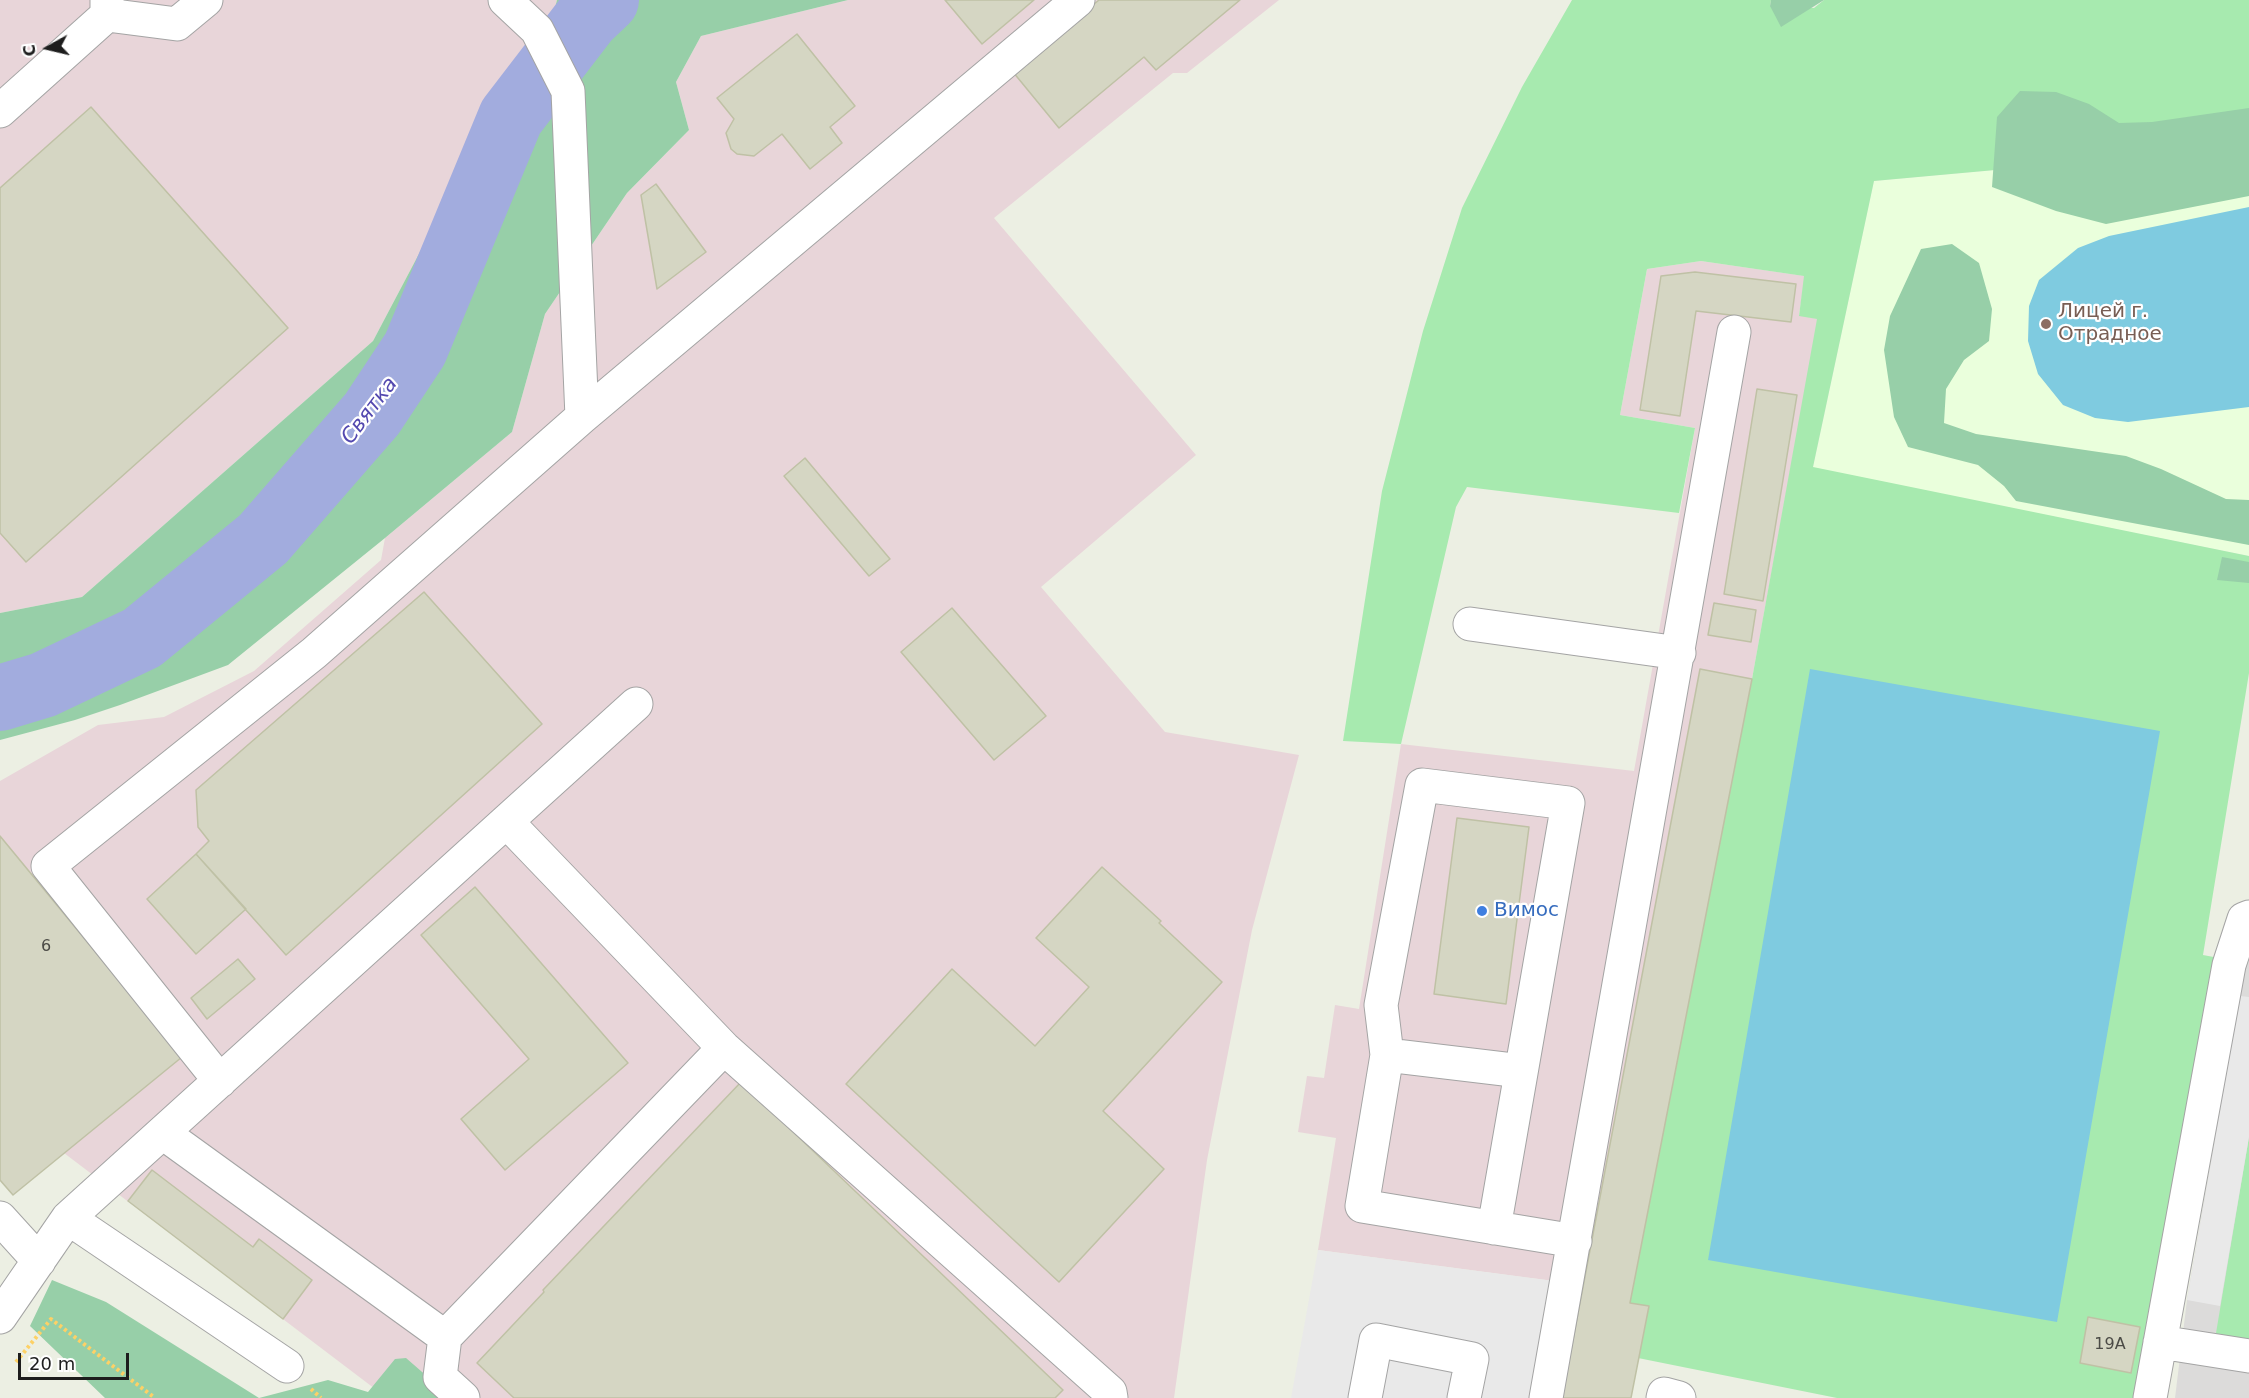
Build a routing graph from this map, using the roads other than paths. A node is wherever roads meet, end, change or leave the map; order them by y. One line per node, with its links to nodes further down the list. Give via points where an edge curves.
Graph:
1 (206, 0): 4 (street, via 177,24)
2 (505, 0): 7 (street, via 537,30 568,91)
3 (1078, 0): 7 (street)
4 (107, 8): 5 (street)
5 (0, 111)
6 (1734, 332): 9 (street)
7 (582, 417): 16 (street, via 314,653 48,866)
8 (1470, 624): 9 (street)
9 (1679, 652): 21 (street)
10 (636, 704): 11 (street)
11 (507, 822): 13 (street); 16 (street)
12 (2249, 917): 25 (street, via 2244,919 2229,965)
13 (724, 1048): 24 (street); 29 (street, via 1110,1392)
14 (1387, 1055): 15 (street); 15 (street, via 1381,1005 1422,785 1568,803); 20 (street, via 1362,1206)
15 (1521, 1071): 20 (street)
16 (220, 1081): 17 (street)
17 (163, 1133): 19 (street); 24 (street)
18 (0, 1218): 22 (street)
19 (68, 1218): 22 (street); 27 (street)
20 (1494, 1228): 21 (street)
21 (1575, 1241): 32 (street)
22 (39, 1261): 23 (street)
23 (0, 1317)
24 (445, 1337): 28 (street, via 440,1377)
25 (2160, 1342): 26 (street); 35 (street)
26 (2249, 1356)
27 (287, 1366)
28 (463, 1398)
29 (1111, 1398)
30 (1365, 1398): 31 (street, via 1376,1340 1472,1359)
31 (1464, 1398)
32 (1546, 1398)
33 (1663, 1398): 34 (street, via 1664,1394)
34 (1679, 1398)
35 (2150, 1398)

